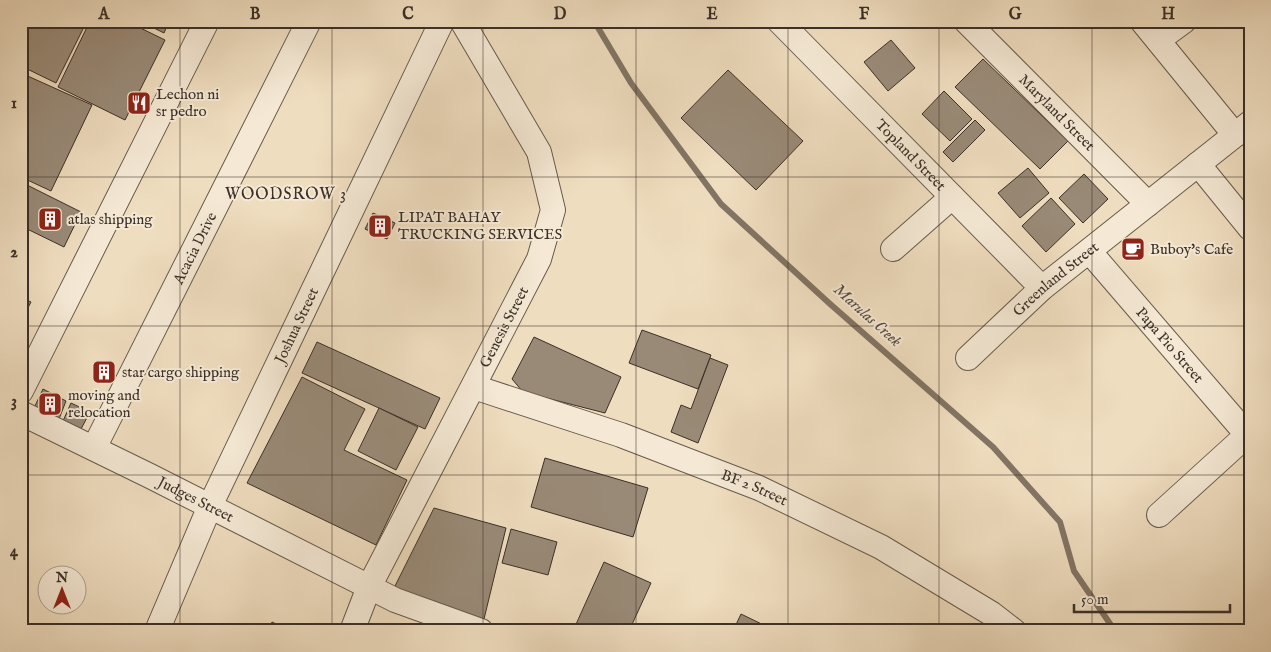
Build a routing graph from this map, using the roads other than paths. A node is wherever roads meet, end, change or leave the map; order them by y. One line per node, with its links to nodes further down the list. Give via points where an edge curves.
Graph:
1 (207, 21): 20 (street)
2 (309, 21): 23 (street, Acacia Drive)
3 (442, 21): 24 (street, Joshua Street)
4 (462, 21): 19 (street, Genesis Street, via 539,152 553,210 539,259)
5 (779, 21): 12 (street, Topland Street)
6 (966, 21): 13 (street, Maryland Street)
7 (1142, 21): 9 (street)
8 (1184, 21): 9 (street)
9 (1158, 40): 10 (street)
10 (1242, 129): 11 (street, Greenland Street)
11 (1198, 164): 13 (street, Greenland Street); 14 (street)
12 (952, 197): 15 (street); 17 (street, Topland Street)
13 (1148, 204): 16 (street, Greenland Street)
14 (1250, 228)
15 (893, 249)
16 (1089, 251): 17 (street, Greenland Street); 22 (street, Papa Pio Street)
17 (1042, 288): 18 (street, Greenland Street)
18 (968, 358)
19 (474, 386): 26 (street, Genesis Street); 30 (street, BF 2 Street, via 621,435 759,488 881,547 992,614)
20 (21, 391)
21 (21, 412): 23 (street, Judges Street)
22 (1248, 437): 25 (street)
23 (94, 448): 24 (street, Judges Street)
24 (210, 506): 26 (street, Judges Street); 27 (street, Joshua Street)
25 (1159, 515)
26 (369, 587): 28 (street, Genesis Street); 29 (street, Judges Street, via 413,608)
27 (157, 631)
28 (352, 631)
29 (480, 631)
30 (1014, 631)

